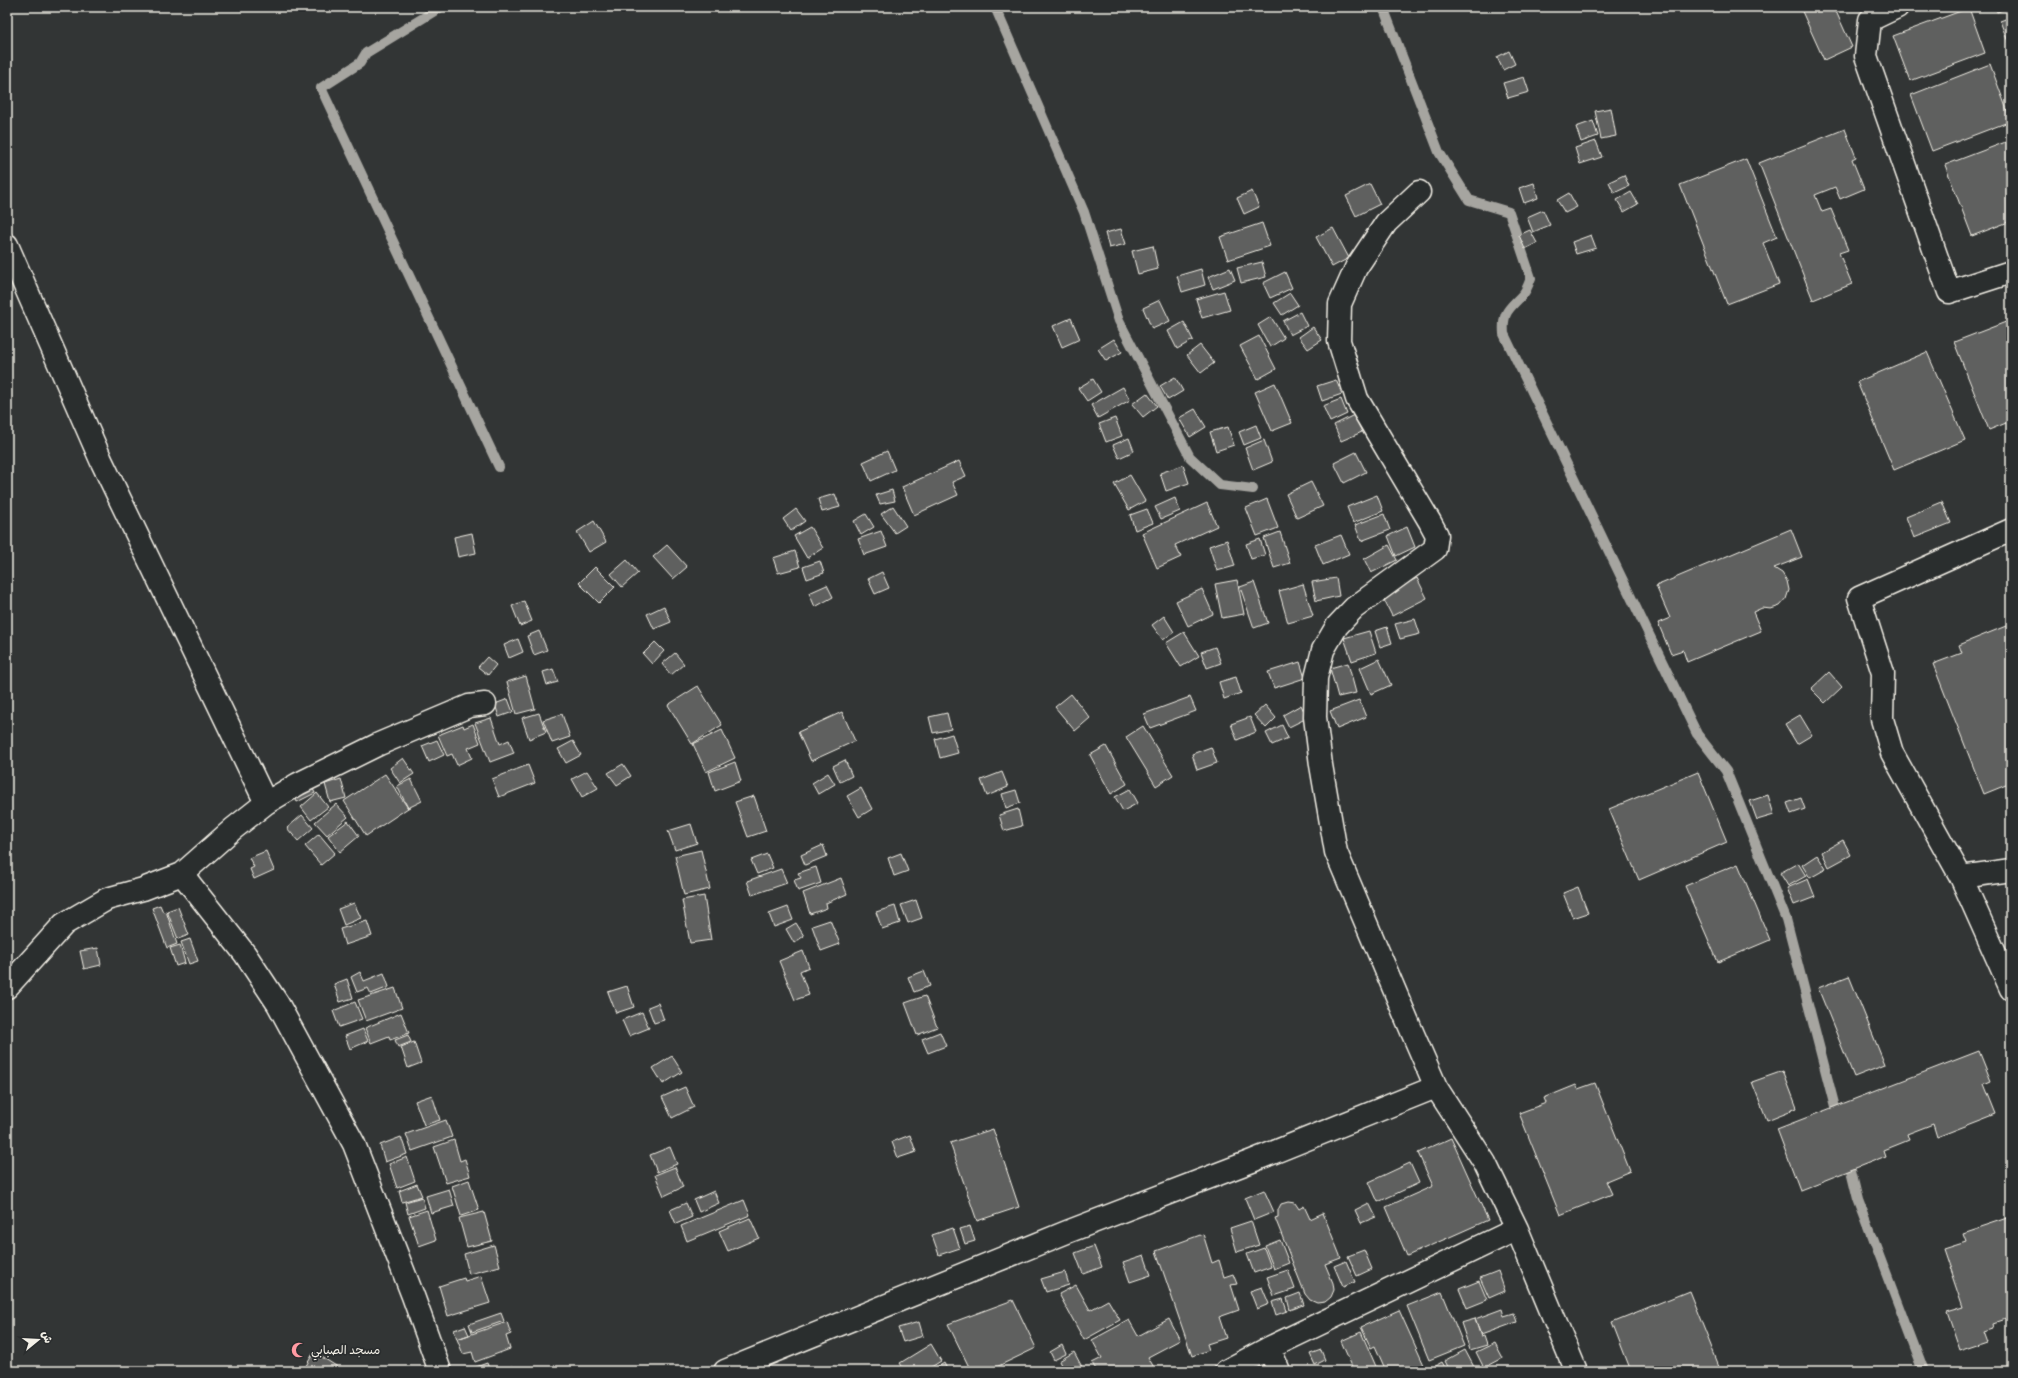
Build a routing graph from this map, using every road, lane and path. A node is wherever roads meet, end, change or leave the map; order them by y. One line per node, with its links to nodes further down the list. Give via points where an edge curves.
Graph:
1 (1897, 7): 4 (street, via 1870,20 1866,56 1949,292)
2 (1419, 192): 13 (street, via 1386,222 1356,268 1340,304 1339,341 1357,400 1437,535 1435,550 1354,608 1337,626 1323,650 1316,678 1315,717 1336,852)
3 (7, 245): 7 (street, via 102,460)
4 (2011, 272)
5 (2011, 530): 10 (street, via 1859,598 1883,673 1882,720 1892,753)
6 (485, 704): 7 (street, via 469,706 379,744 298,784)
7 (266, 803): 9 (street)
8 (2011, 870): 10 (street)
9 (182, 874): 11 (street, via 144,889 107,899 64,924); 16 (street, via 245,954 278,1004 354,1144)
10 (1961, 877): 12 (street)
11 (7, 987)
12 (2011, 989)
13 (1436, 1087): 14 (street, via 1485,1163); 17 (street, via 1060,1235)
14 (1517, 1229): 15 (street); 20 (street)
15 (1269, 1348): 18 (street); 19 (street)
16 (440, 1371)
17 (725, 1371)
18 (1226, 1371)
19 (1279, 1371)
20 (1576, 1371)

